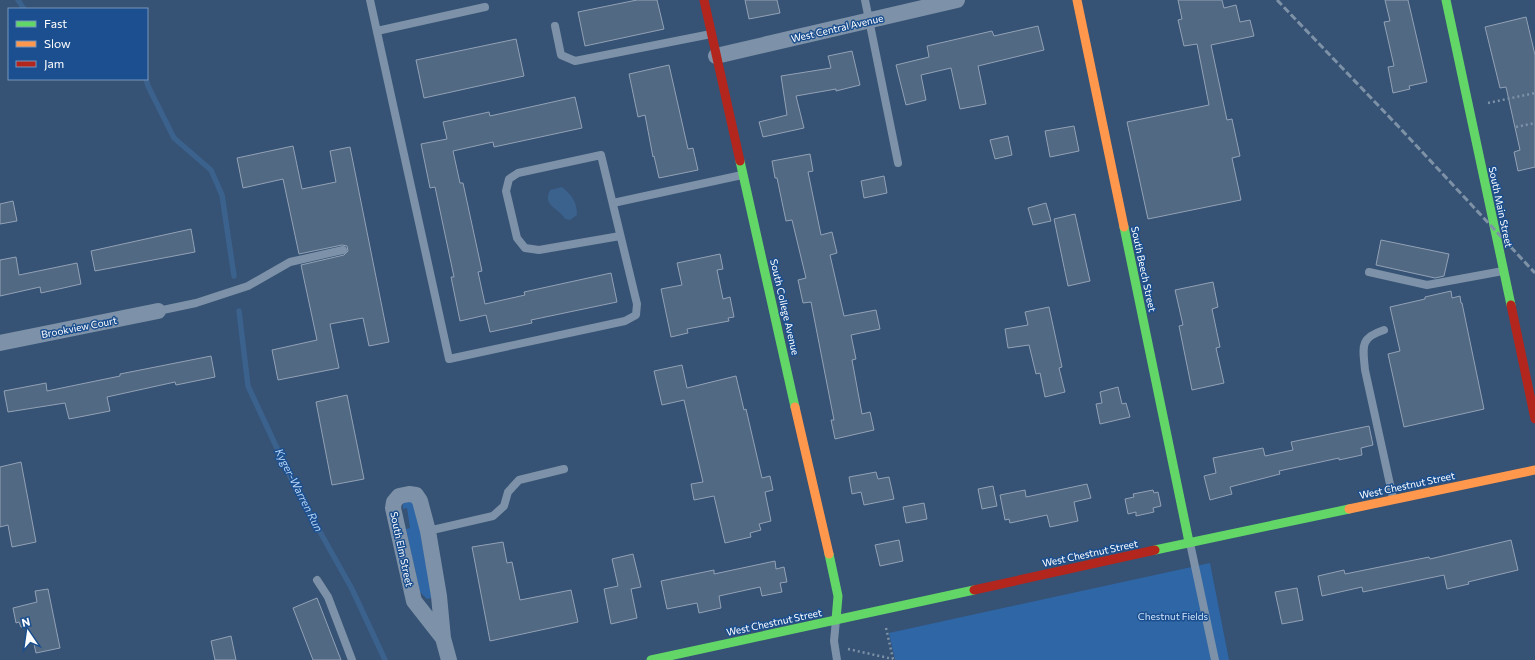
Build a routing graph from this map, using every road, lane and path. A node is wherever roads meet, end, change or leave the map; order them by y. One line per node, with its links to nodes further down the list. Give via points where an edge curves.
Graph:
1 (370, 0): 10 (lane)
2 (704, 0): 11 (main road, South College Avenue)
3 (864, 0): 8 (lane)
4 (957, 0): 8 (street, West Central Avenue)
5 (1077, 0): 32 (main road, South Beech Street)
6 (1446, 0): 22 (main road, South Main Street)
7 (486, 7): 10 (lane)
8 (869, 20): 12 (street, West Central Avenue); 17 (lane)
9 (555, 26): 11 (lane, via 561,55 574,61)
10 (377, 31): 20 (lane, via 449,359 625,322 636,314 637,304)
11 (711, 34): 12 (main road, South College Avenue)
12 (716, 56): 18 (main road, South College Avenue)
13 (1535, 93): 14 (path)
14 (1488, 103)
15 (1535, 123): 16 (path)
16 (1516, 127)
17 (898, 163)
18 (742, 175): 19 (lane); 34 (main road, South College Avenue, via 782,341 838,596)
19 (613, 203): 20 (lane); 20 (lane, via 601,155 518,173 508,179 506,191 517,238 525,248 539,250)
20 (620, 236)
21 (343, 250): 24 (lane, via 290,262 248,286 196,303)
22 (1504, 271): 23 (lane, via 1427,285); 27 (main road, South Main Street)
23 (1369, 272)
24 (158, 311): 26 (street, Brookview Court)
25 (1384, 330): 30 (lane, via 1372,334 1364,343 1363,350)
26 (0, 343)
27 (1535, 419)
28 (564, 469): 31 (lane, via 519,480 508,492 504,506 494,516)
29 (1535, 470): 30 (main road, West Chestnut Street)
30 (1393, 499): 32 (main road, West Chestnut Street)
31 (428, 531): 36 (street, South Elm Street); 36 (street, South Elm Street, via 420,500 416,495 399,496 393,508 414,601)
32 (1190, 542): 34 (main road, West Chestnut Street); 43 (lane)
33 (318, 580): 38 (lane, via 328,597)
34 (836, 620): 37 (lane); 40 (main road, West Chestnut Street)
35 (886, 628): 42 (path)
36 (443, 638): 39 (street, South Elm Street)
37 (835, 646): 41 (lane); 42 (path)
38 (352, 660)
39 (449, 660)
40 (651, 660)
41 (837, 660)
42 (893, 660)
43 (1215, 660)

